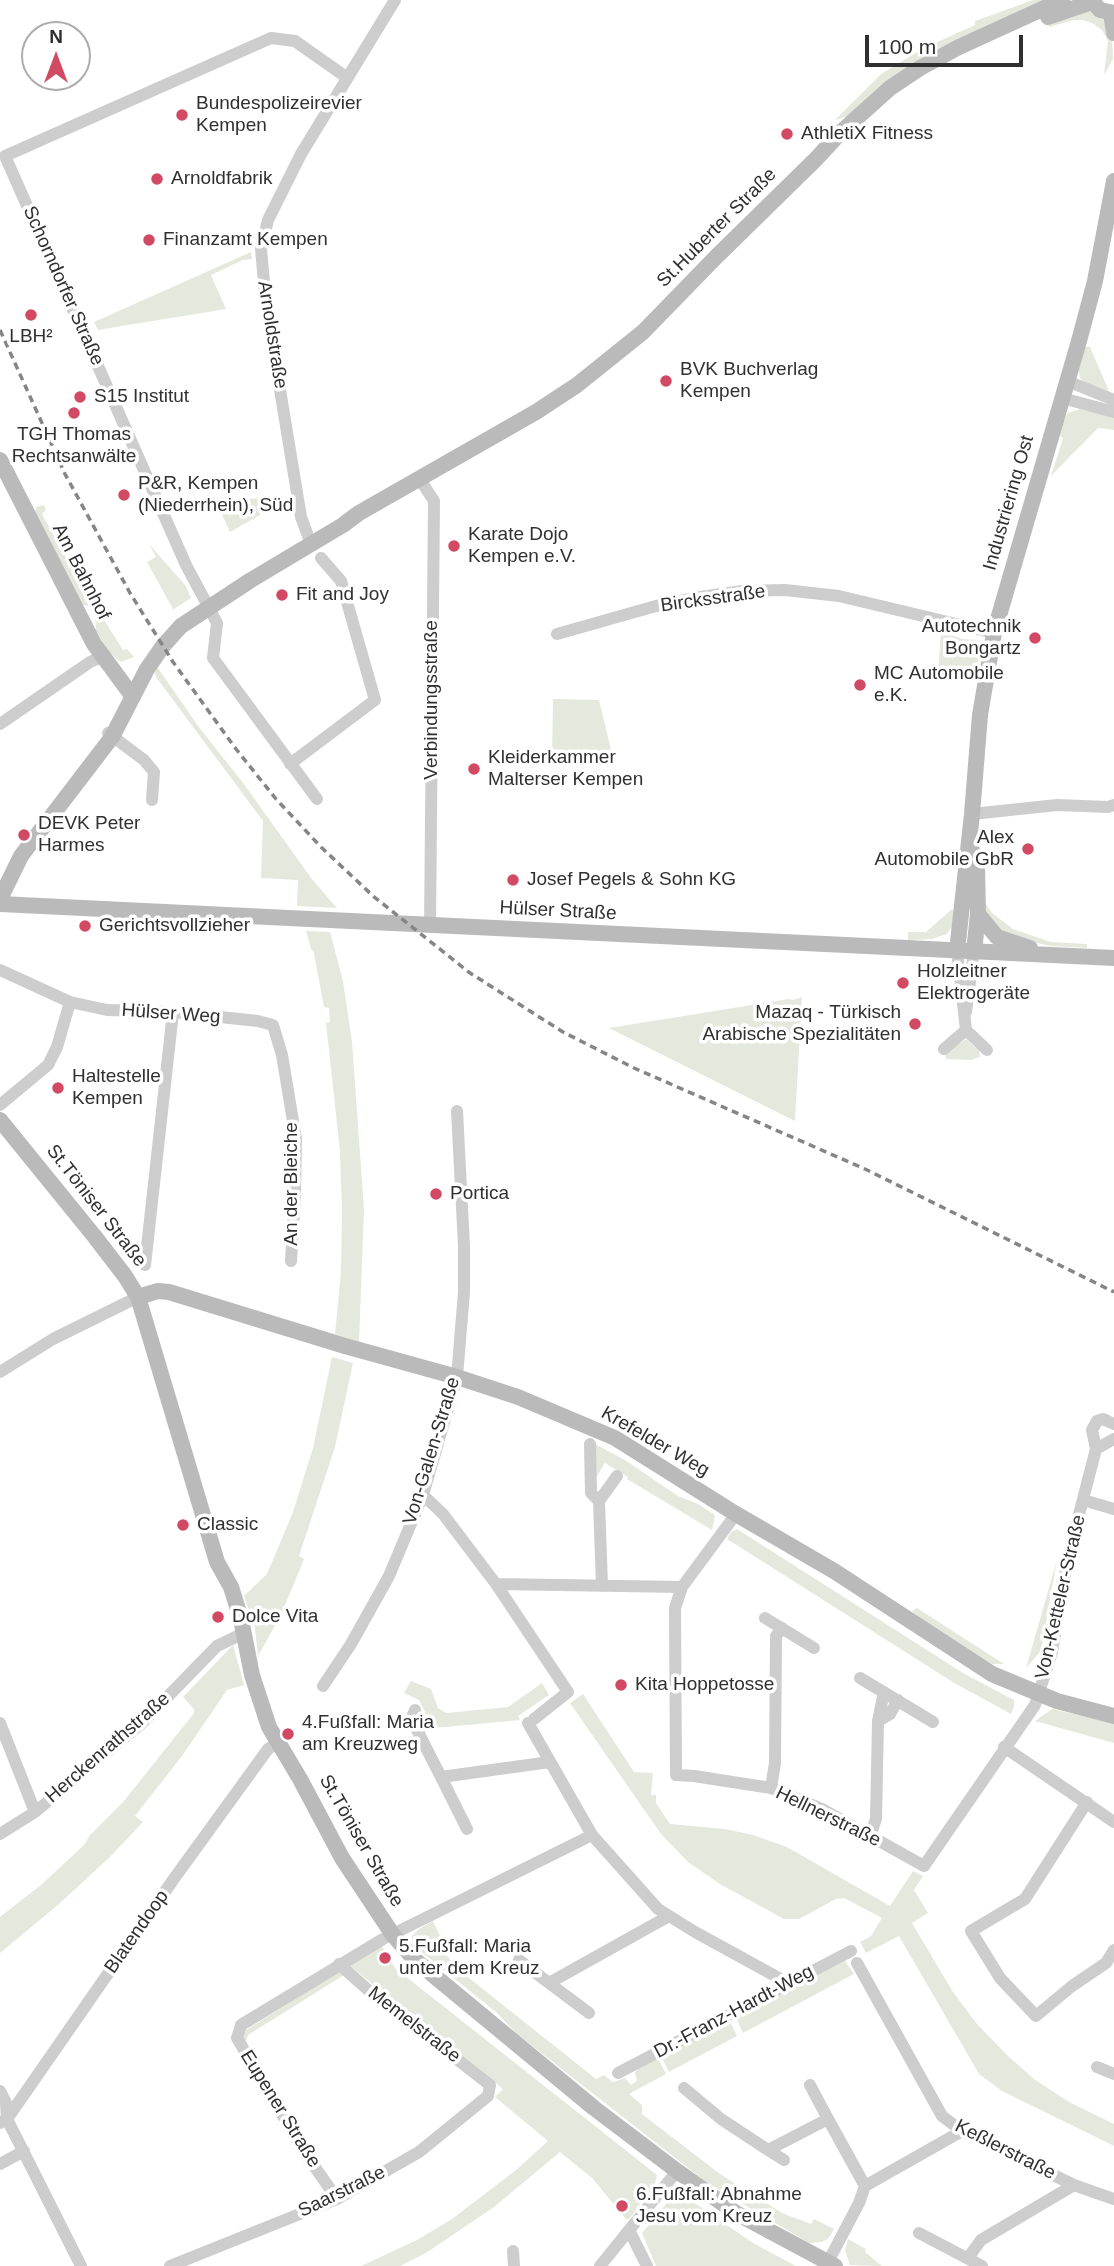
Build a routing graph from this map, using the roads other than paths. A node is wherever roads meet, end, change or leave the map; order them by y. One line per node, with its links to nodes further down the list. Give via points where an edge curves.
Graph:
1 (396, 0): 7 (street, Arnoldstraße)
2 (1062, 0): 5 (street, St.Huberter Straße)
3 (1091, 1): 4 (street, via 1100,10); 5 (street, St.Huberter Straße)
4 (1113, 13): 6 (street)
5 (992, 33): 14 (street, St.Huberter Straße, via 920,68 867,108 643,332 577,385)
6 (1114, 33)
7 (346, 78): 15 (street, Arnoldstraße, via 268,220 261,249 302,520); 16 (street, Schorndorfer Straße, via 295,41 271,38 5,156)
8 (1114, 181): 9 (street, Industriering Ost, via 1095,281)
9 (1068, 382): 10 (street, Industriering Ost); 11 (street)
10 (1062, 398): 12 (street); 17 (street, Industriering Ost)
11 (1114, 400)
12 (1114, 412)
13 (0, 460): 19 (street, Am Bahnhof)
14 (419, 478): 15 (street, St.Huberter Straße, via 359,513 334,520); 31 (street, Verbindungsstraße, via 434,501)
15 (313, 546): 16 (street, St.Huberter Straße); 23 (street, via 341,582 375,701)
16 (207, 603): 20 (street, St.Huberter Straße, via 171,637); 23 (street, via 217,623 213,658)
17 (994, 633): 18 (street, Bircksstraße, via 839,596 785,590 700,597); 27 (street, Industriering Ost, via 980,715)
18 (557, 634)
19 (102, 657): 20 (street, Am Bahnhof); 21 (street)
20 (130, 693): 22 (street, St.Huberter Straße)
21 (0, 724)
22 (110, 735): 25 (street, via 154,772); 29 (street, St.Huberter Straße, via 21,856)
23 (290, 764): 24 (street)
24 (317, 799)
25 (152, 800)
26 (1114, 806): 27 (street, via 1057,805)
27 (972, 814): 28 (street, Industriering Ost)
28 (970, 841): 30 (street, Industriering Ost, via 977,867); 32 (street, Industriering Ost)
29 (0, 902): 31 (street, Hülser Straße)
30 (978, 914): 32 (street, Industriering Ost); 33 (street, via 1003,941)
31 (430, 926): 32 (street, Hülser Straße)
32 (966, 951): 33 (street, Hülser Straße); 39 (street, Industriering Ost, via 962,1002)
33 (1063, 956): 34 (street, Hülser Straße)
34 (1114, 958)
35 (0, 970): 36 (street, Hülser Weg)
36 (70, 1002): 37 (street, Hülser Weg, via 107,1010); 42 (street, via 48,1065)
37 (173, 1012): 38 (street, Hülser Weg); 46 (street)
38 (273, 1024): 45 (street, An der Bleiche, via 296,1139)
39 (966, 1030): 40 (street); 41 (street)
40 (944, 1049)
41 (986, 1050)
42 (0, 1105)
43 (457, 1111): 49 (street, Von-Galen-Straße, via 464,1292)
44 (0, 1120): 47 (street, St.Töniser Straße)
45 (291, 1261)
46 (145, 1265)
47 (138, 1297): 48 (street, via 53,1339); 49 (street, Krefelder Weg, via 169,1292); 65 (street, St.Töniser Straße)
48 (0, 1372)
49 (457, 1377): 55 (street, Von-Galen-Straße); 59 (street, Krefelder Weg, via 615,1438)
50 (1114, 1424): 53 (street, Von-Ketteler-Straße, via 1103,1419 1093,1424)
51 (1114, 1439): 53 (street)
52 (590, 1444): 57 (street, via 592,1493)
53 (1096, 1449): 56 (street, Von-Ketteler-Straße)
54 (617, 1476): 57 (street)
55 (423, 1495): 60 (street); 68 (street, Von-Galen-Straße, via 389,1576)
56 (1083, 1500): 58 (street, Von-Ketteler-Straße); 70 (street, Von-Ketteler-Straße, via 1063,1578 1054,1644)
57 (599, 1501): 61 (street)
58 (1114, 1509)
59 (736, 1514): 62 (street, Hellnerstraße); 70 (street, Krefelder Weg, via 834,1571 992,1674)
60 (496, 1584): 61 (street); 79 (street, via 568,1692 531,1721)
61 (601, 1586): 62 (street)
62 (682, 1587): 81 (street, Hellnerstraße, via 675,1608 676,1775)
63 (765, 1618): 64 (street)
64 (787, 1632): 66 (street); 81 (street, via 786,1647 775,1654)
65 (244, 1633): 77 (street, St.Töniser Straße, via 252,1675); 83 (street, Herckenrathstraße, via 217,1646 141,1724)
66 (814, 1648)
67 (860, 1678): 69 (street)
68 (323, 1686)
69 (884, 1692): 71 (street); 74 (street)
70 (1039, 1694): 73 (street, Krefelder Weg); 78 (street, Hellnerstraße)
71 (898, 1700): 74 (street, via 890,1714); 75 (street)
72 (415, 1710): 80 (street, via 416,1730)
73 (1114, 1716)
74 (878, 1720): 88 (street, via 876,1819)
75 (933, 1721)
76 (0, 1723): 83 (street)
77 (277, 1743): 90 (street, St.Töniser Straße, via 342,1858); 106 (street, Blatendoop, via 268,1749 173,1880)
78 (1004, 1748): 82 (street); 88 (street, Hellnerstraße, via 924,1866)
79 (550, 1762): 80 (street); 87 (street)
80 (441, 1777): 85 (street)
81 (771, 1788): 88 (street, Hellnerstraße)
82 (1087, 1802): 84 (street); 91 (street, via 1025,1899 971,1931 999,1978 1036,2016 1106,1963)
83 (35, 1812): 86 (street, Herckenrathstraße)
84 (1114, 1822)
85 (467, 1829)
86 (0, 1834)
87 (592, 1835): 89 (street); 90 (street, Eupener Straße)
88 (870, 1836)
89 (669, 1916): 95 (street); 96 (street)
90 (393, 1936): 94 (street, Eupener Straße); 112 (street, St.Töniser Straße, via 415,1960)
91 (1114, 1950)
92 (854, 1957): 96 (street, Dr.-Franz-Hardt-Weg); 107 (street, Keßlerstraße, via 943,2116)
93 (519, 1960): 95 (street)
94 (339, 1964): 101 (street, Memelstraße); 115 (street, Eupener Straße, via 241,2025 237,2038)
95 (549, 1983): 97 (street)
96 (788, 1983): 99 (street, Dr.-Franz-Hardt-Weg)
97 (589, 2013)
98 (1097, 2067): 100 (street)
99 (618, 2073)
100 (1114, 2074)
101 (490, 2085): 115 (street, Saarstraße, via 488,2096 419,2152)
102 (810, 2085): 105 (street)
103 (684, 2088): 108 (street)
104 (0, 2091): 106 (street, via 6,2103)
105 (828, 2119): 108 (street); 114 (street)
106 (4, 2121): 109 (street)
107 (962, 2131): 113 (street, Keßlerstraße); 114 (street)
108 (768, 2150): 110 (street)
109 (24, 2151): 111 (street); 122 (street)
110 (784, 2160)
111 (0, 2164)
112 (677, 2171): 117 (street); 121 (street, St.Töniser Straße, via 736,2213)
113 (1074, 2185): 116 (street, Keßlerstraße); 120 (street, via 981,2240)
114 (865, 2186): 121 (street)
115 (337, 2199): 123 (street, Saarstraße)
116 (1114, 2199)
117 (630, 2232): 125 (street); 126 (street)
118 (919, 2233): 120 (street)
119 (513, 2251): 124 (street)
120 (968, 2258): 127 (street)
121 (831, 2264)
122 (81, 2266)
123 (170, 2266)
124 (514, 2266)
125 (600, 2266)
126 (647, 2266)
127 (982, 2266)

